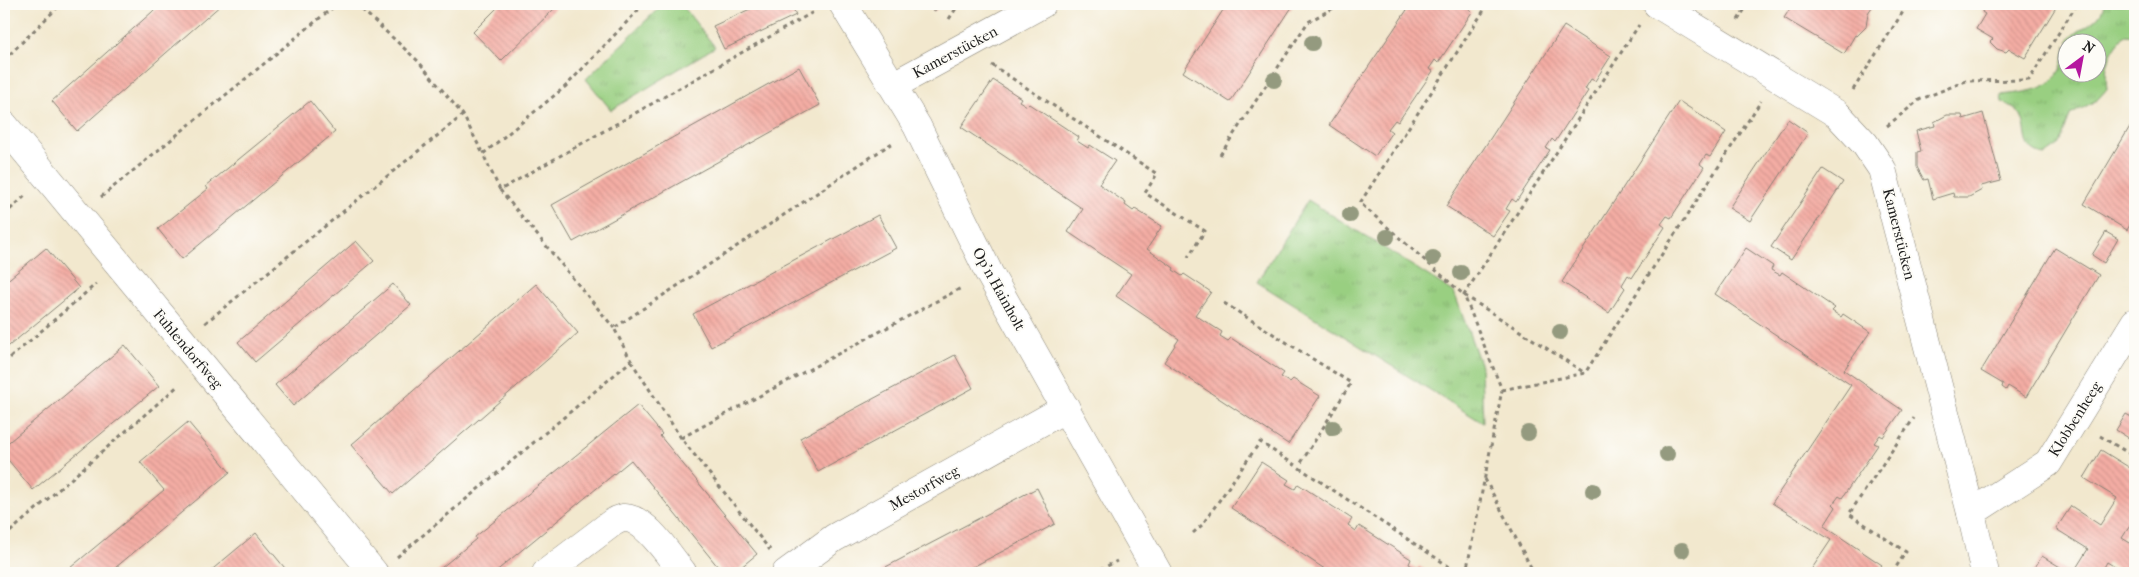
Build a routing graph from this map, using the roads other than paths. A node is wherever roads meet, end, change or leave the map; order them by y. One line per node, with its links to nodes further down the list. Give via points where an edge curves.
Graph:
1 (1042, 4): 4 (street, Kamerstücken)
2 (832, 6): 4 (street, Op'n Hainholt)
3 (1650, 12): 8 (street, Kamerstücken, via 1777,77 1838,114 1866,144 1882,169)
4 (894, 85): 7 (street, Op'n Hainholt, via 989,273)
5 (4, 124): 9 (street, Fuhlendorfweg, via 202,366)
6 (2135, 322): 8 (street, Klobbenheeg, via 2048,463)
7 (1066, 408): 12 (street, Mestorfweg, via 834,538); 13 (street, Op'n Hainholt)
8 (1972, 513): 14 (street, Kamerstücken)
9 (383, 567)
10 (546, 573): 11 (street, via 623,518 636,520 646,528)
11 (683, 573)
12 (786, 573)
13 (1158, 573)
14 (1985, 573)

